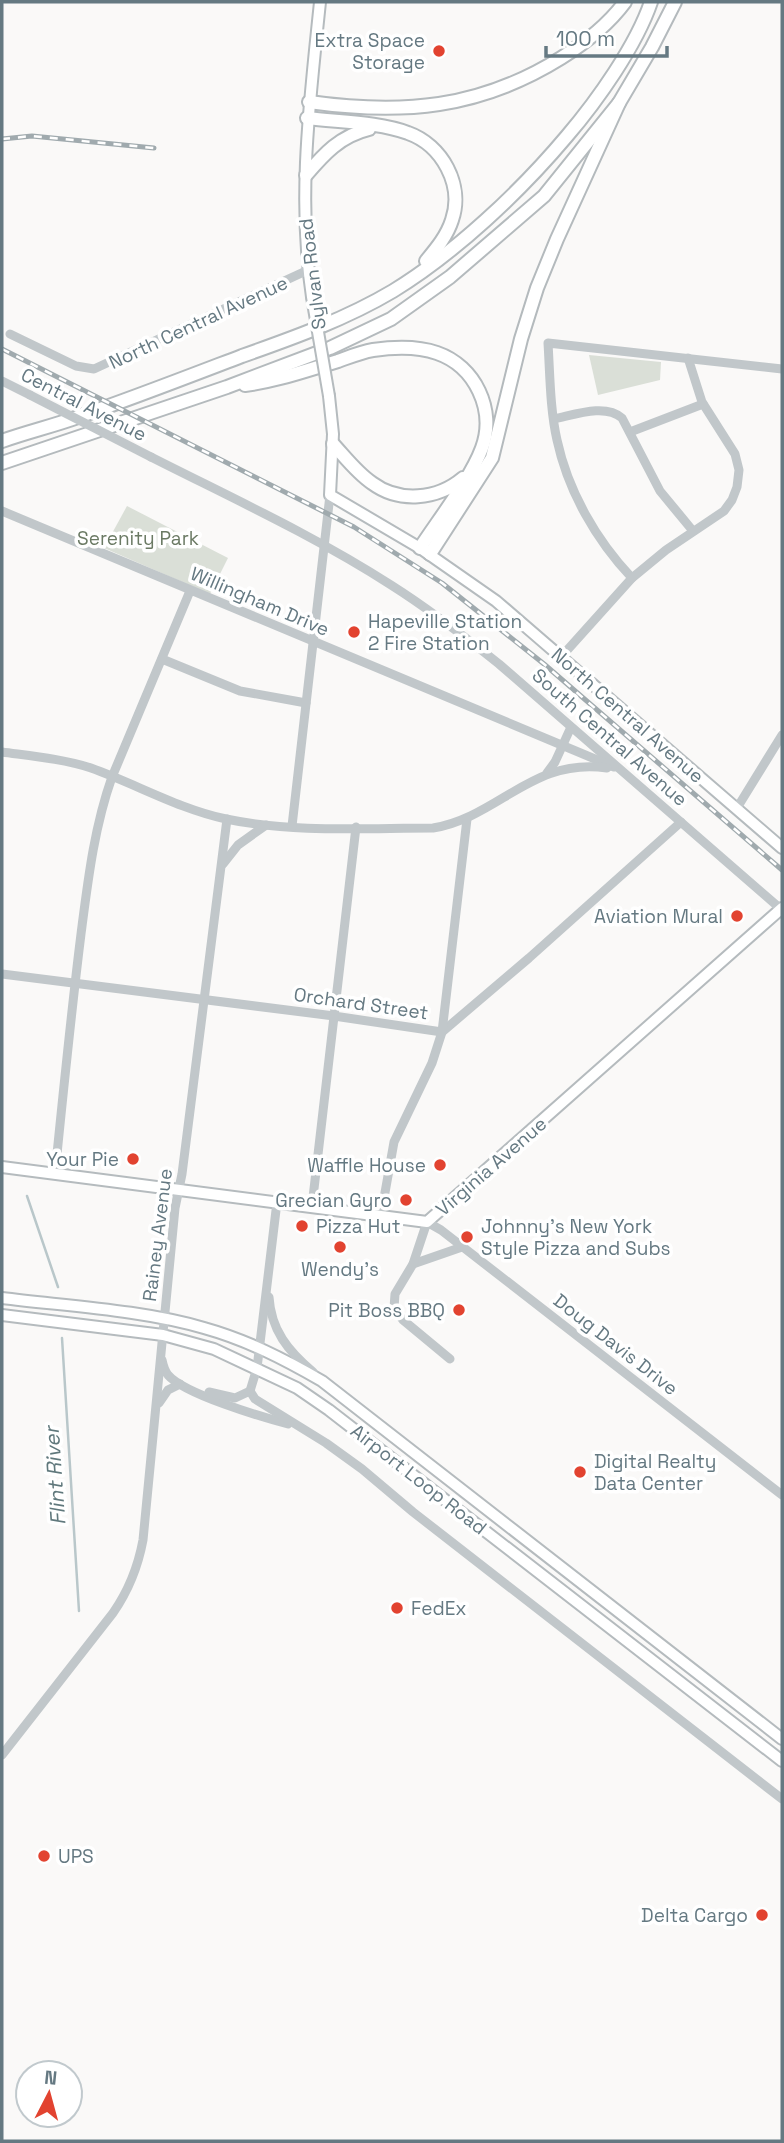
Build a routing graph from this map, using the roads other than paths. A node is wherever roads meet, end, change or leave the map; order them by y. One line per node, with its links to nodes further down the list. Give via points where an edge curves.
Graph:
1 (320, 2): 5 (main road, Sylvan Road)
2 (625, 2): 5 (highway, via 593,36 566,55 480,96 408,109)
3 (651, 2): 11 (highway, via 603,88 545,163 489,216)
4 (675, 2): 6 (highway)
5 (309, 102): 7 (main road, Sylvan Road)
6 (620, 103): 16 (highway, via 544,196 450,277 391,319); 29 (highway, via 537,288 492,458)
7 (307, 118): 8 (highway); 9 (main road, Sylvan Road)
8 (377, 127): 9 (highway, via 332,146); 11 (highway, via 411,134 427,143 439,154 454,186 452,221 440,244)
9 (306, 175): 10 (main road, Sylvan Road)
10 (308, 271): 12 (street, North Central Avenue, via 94,369 76,366); 21 (main road, Sylvan Road, bridge)
11 (412, 276): 20 (highway, via 344,316 283,341)
12 (10, 334)
13 (688, 358): 14 (street); 17 (street); 18 (street, via 548,343)
14 (782, 369)
15 (2, 381): 22 (street, Central Avenue, bridge)
16 (227, 387): 23 (highway); 24 (highway, via 268,382 372,351 405,348 435,352 470,376 484,401 486,432)
17 (703, 404): 19 (street); 27 (street, via 730,444 739,470 737,487 724,511)
18 (554, 419): 19 (street, via 615,411); 30 (street, via 575,494 601,541)
19 (630, 432): 27 (street, via 660,491)
20 (2, 441)
21 (333, 444): 24 (highway, via 370,482 407,497 433,494); 25 (main road, Sylvan Road)
22 (151, 457): 28 (street, South Central Avenue)
23 (2, 463)
24 (468, 474): 29 (highway)
25 (330, 495): 28 (street, Sylvan Road); 29 (main road, North Central Avenue)
26 (2, 511): 31 (street, Willingham Drive)
27 (693, 531): 30 (street)
28 (325, 545): 32 (street, Sylvan Road); 36 (street, South Central Avenue, via 455,629)
29 (425, 551): 33 (main road, North Central Avenue, via 496,601)
30 (632, 578): 33 (street)
31 (190, 591): 32 (street, Willingham Drive); 34 (street)
32 (313, 643): 35 (street, Sylvan Road); 38 (street, Willingham Drive)
33 (561, 657): 43 (main road, North Central Avenue)
34 (162, 659): 35 (street, via 240,691); 42 (street)
35 (306, 703): 48 (street, Sylvan Road)
36 (571, 727): 38 (street); 40 (street, South Central Avenue)
37 (782, 735): 43 (street)
38 (562, 746): 40 (street, Willingham Drive); 41 (street)
39 (2, 752): 42 (street, via 73,763)
40 (622, 771): 41 (street, via 585,765); 46 (street, South Central Avenue)
41 (547, 773): 45 (street)
42 (112, 777): 44 (street); 54 (street, via 94,838)
43 (737, 808): 50 (main road, North Central Avenue)
44 (227, 819): 47 (street); 51 (street, Rainey Avenue)
45 (467, 819): 49 (street, via 433,828); 57 (street)
46 (681, 822): 52 (street, South Central Avenue); 57 (street, Orchard Street)
47 (266, 825): 48 (street); 51 (street)
48 (292, 826): 49 (street)
49 (356, 828): 56 (street)
50 (782, 848)
51 (221, 865): 55 (street, Rainey Avenue)
52 (782, 909): 64 (main road, Virginia Avenue)
53 (2, 974): 54 (street, Orchard Street)
54 (75, 983): 55 (street, Orchard Street); 59 (street)
55 (205, 1000): 56 (street, Orchard Street); 60 (street, Rainey Avenue)
56 (334, 1016): 57 (street, Orchard Street); 62 (street)
57 (442, 1032): 63 (street, via 394,1142)
58 (2, 1167): 59 (main road, Virginia Avenue)
59 (55, 1174): 60 (main road, Virginia Avenue)
60 (179, 1189): 61 (main road, Virginia Avenue); 70 (street, Rainey Avenue)
61 (277, 1202): 62 (main road, Virginia Avenue); 67 (street)
62 (312, 1206): 63 (main road, Virginia Avenue)
63 (381, 1215): 64 (main road, Virginia Avenue)
64 (427, 1222): 65 (street, Doug Davis Drive); 66 (street)
65 (462, 1247): 66 (street); 81 (street, Doug Davis Drive)
66 (413, 1264): 74 (street, via 395,1294 394,1308)
67 (268, 1274): 72 (street); 76 (street, Airport Loop Road, via 270,1308 278,1334)
68 (2, 1298): 70 (main road, Airport Loop Road)
69 (2, 1315): 71 (main road, Airport Loop Road)
70 (165, 1318): 71 (street, Rainey Avenue); 72 (main road, Airport Loop Road)
71 (163, 1335): 73 (street, Rainey Avenue); 75 (main road, Airport Loop Road, via 214,1349)
72 (258, 1346): 75 (street); 76 (main road, Airport Loop Road)
73 (161, 1355): 77 (street, via 164,1369); 79 (street, Rainey Avenue)
74 (450, 1359)
75 (257, 1368): 78 (street); 84 (main road, Airport Loop Road, via 329,1410)
76 (322, 1381): 82 (main road, Airport Loop Road)
77 (180, 1384): 78 (street, via 234,1398); 79 (street, via 168,1390); 80 (street, via 245,1412)
78 (250, 1391): 80 (street)
79 (156, 1408): 83 (street, Rainey Avenue, via 141,1549 132,1579 118,1605)
80 (300, 1428): 85 (street, via 362,1469)
81 (782, 1495)
82 (782, 1739)
83 (2, 1755)
84 (782, 1761)
85 (782, 1799)

